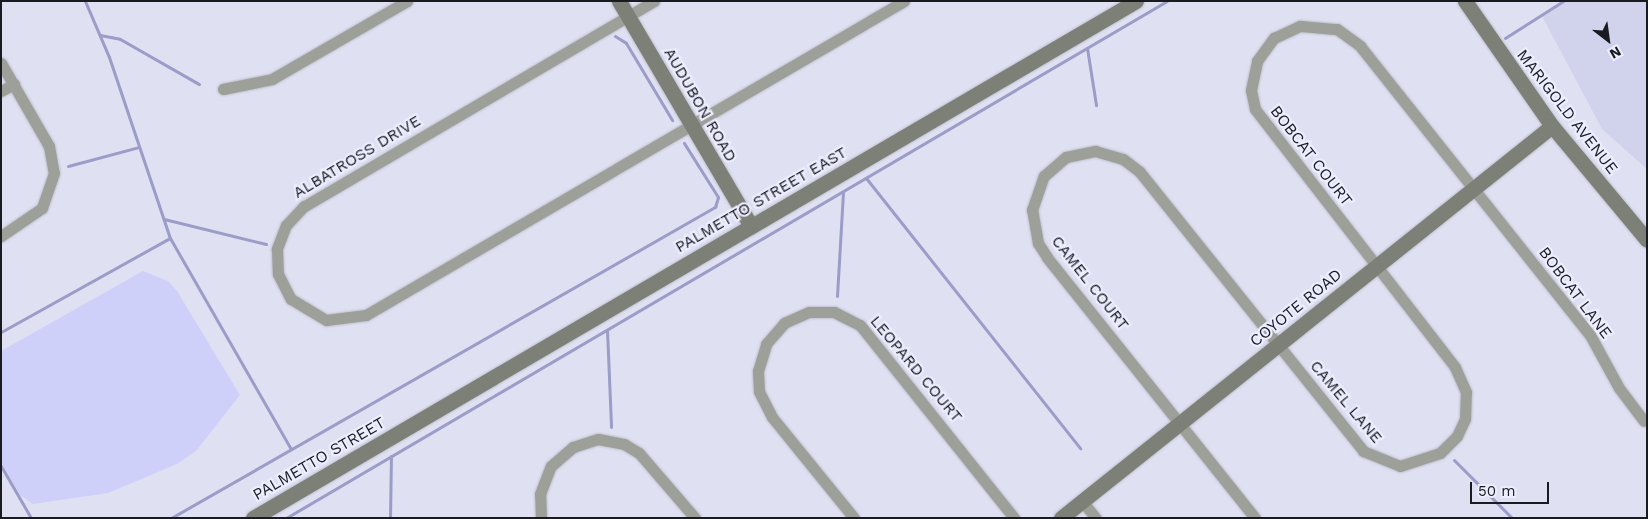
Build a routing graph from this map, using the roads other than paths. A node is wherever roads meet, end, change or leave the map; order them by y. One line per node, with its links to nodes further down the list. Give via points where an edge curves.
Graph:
1 (407, 1): 10 (street, via 272,79)
2 (620, 1): 7 (main road, AUDUBON ROAD)
3 (654, 1): 7 (street, ALBATROSS DRIVE)
4 (904, 1): 12 (street, ALBATROSS DRIVE)
5 (1136, 1): 15 (main road, PALMETTO STREET EAST)
6 (1465, 1): 13 (main road, MARIGOLD AVENUE)
7 (628, 17): 12 (main road, AUDUBON ROAD); 12 (street, ALBATROSS DRIVE, via 304,206 279,240 277,266 286,291 316,317 341,321 366,315)
8 (1, 63): 9 (street)
9 (14, 84): 11 (street); 16 (street, via 49,146 54,173 42,208)
10 (224, 90)
11 (1, 91)
12 (692, 125): 15 (main road, AUDUBON ROAD)
13 (1552, 126): 14 (main road, COYOTE ROAD); 17 (main road, MARIGOLD AVENUE)
14 (1474, 189): 18 (main road, COYOTE ROAD); 18 (street, BOBCAT COURT, via 1354,39 1319,24 1300,26 1274,38 1253,71 1252,100 1259,118); 20 (street, BOBCAT LANE, via 1590,335 1619,388)
15 (751, 226): 22 (main road, PALMETTO STREET EAST)
16 (1, 236)
17 (1647, 240)
18 (1377, 266): 19 (main road, COYOTE ROAD); 19 (street, CAMEL LANE, via 1462,379 1465,419 1457,436 1440,453 1408,465 1370,456)
19 (1278, 345): 21 (main road, COYOTE ROAD); 21 (street, CAMEL COURT, via 1132,164 1095,151 1058,162 1044,176 1033,201 1038,243)
20 (1644, 421)
21 (1180, 423): 23 (main road, COYOTE ROAD); 31 (street, CAMEL COURT)
22 (403, 430): 24 (main road, PALMETTO STREET)
23 (1082, 501): 29 (main road, COYOTE ROAD); 30 (street)
24 (253, 518)
25 (541, 518): 26 (street, via 540,494 551,466 573,447 598,440 624,444 639,453)
26 (694, 518)
27 (854, 518): 28 (street, LEOPARD COURT, via 772,417 759,391 759,362 766,344 784,322 809,312 834,312 860,326)
28 (1014, 518)
29 (1061, 518)
30 (1096, 518)
31 (1255, 518)

